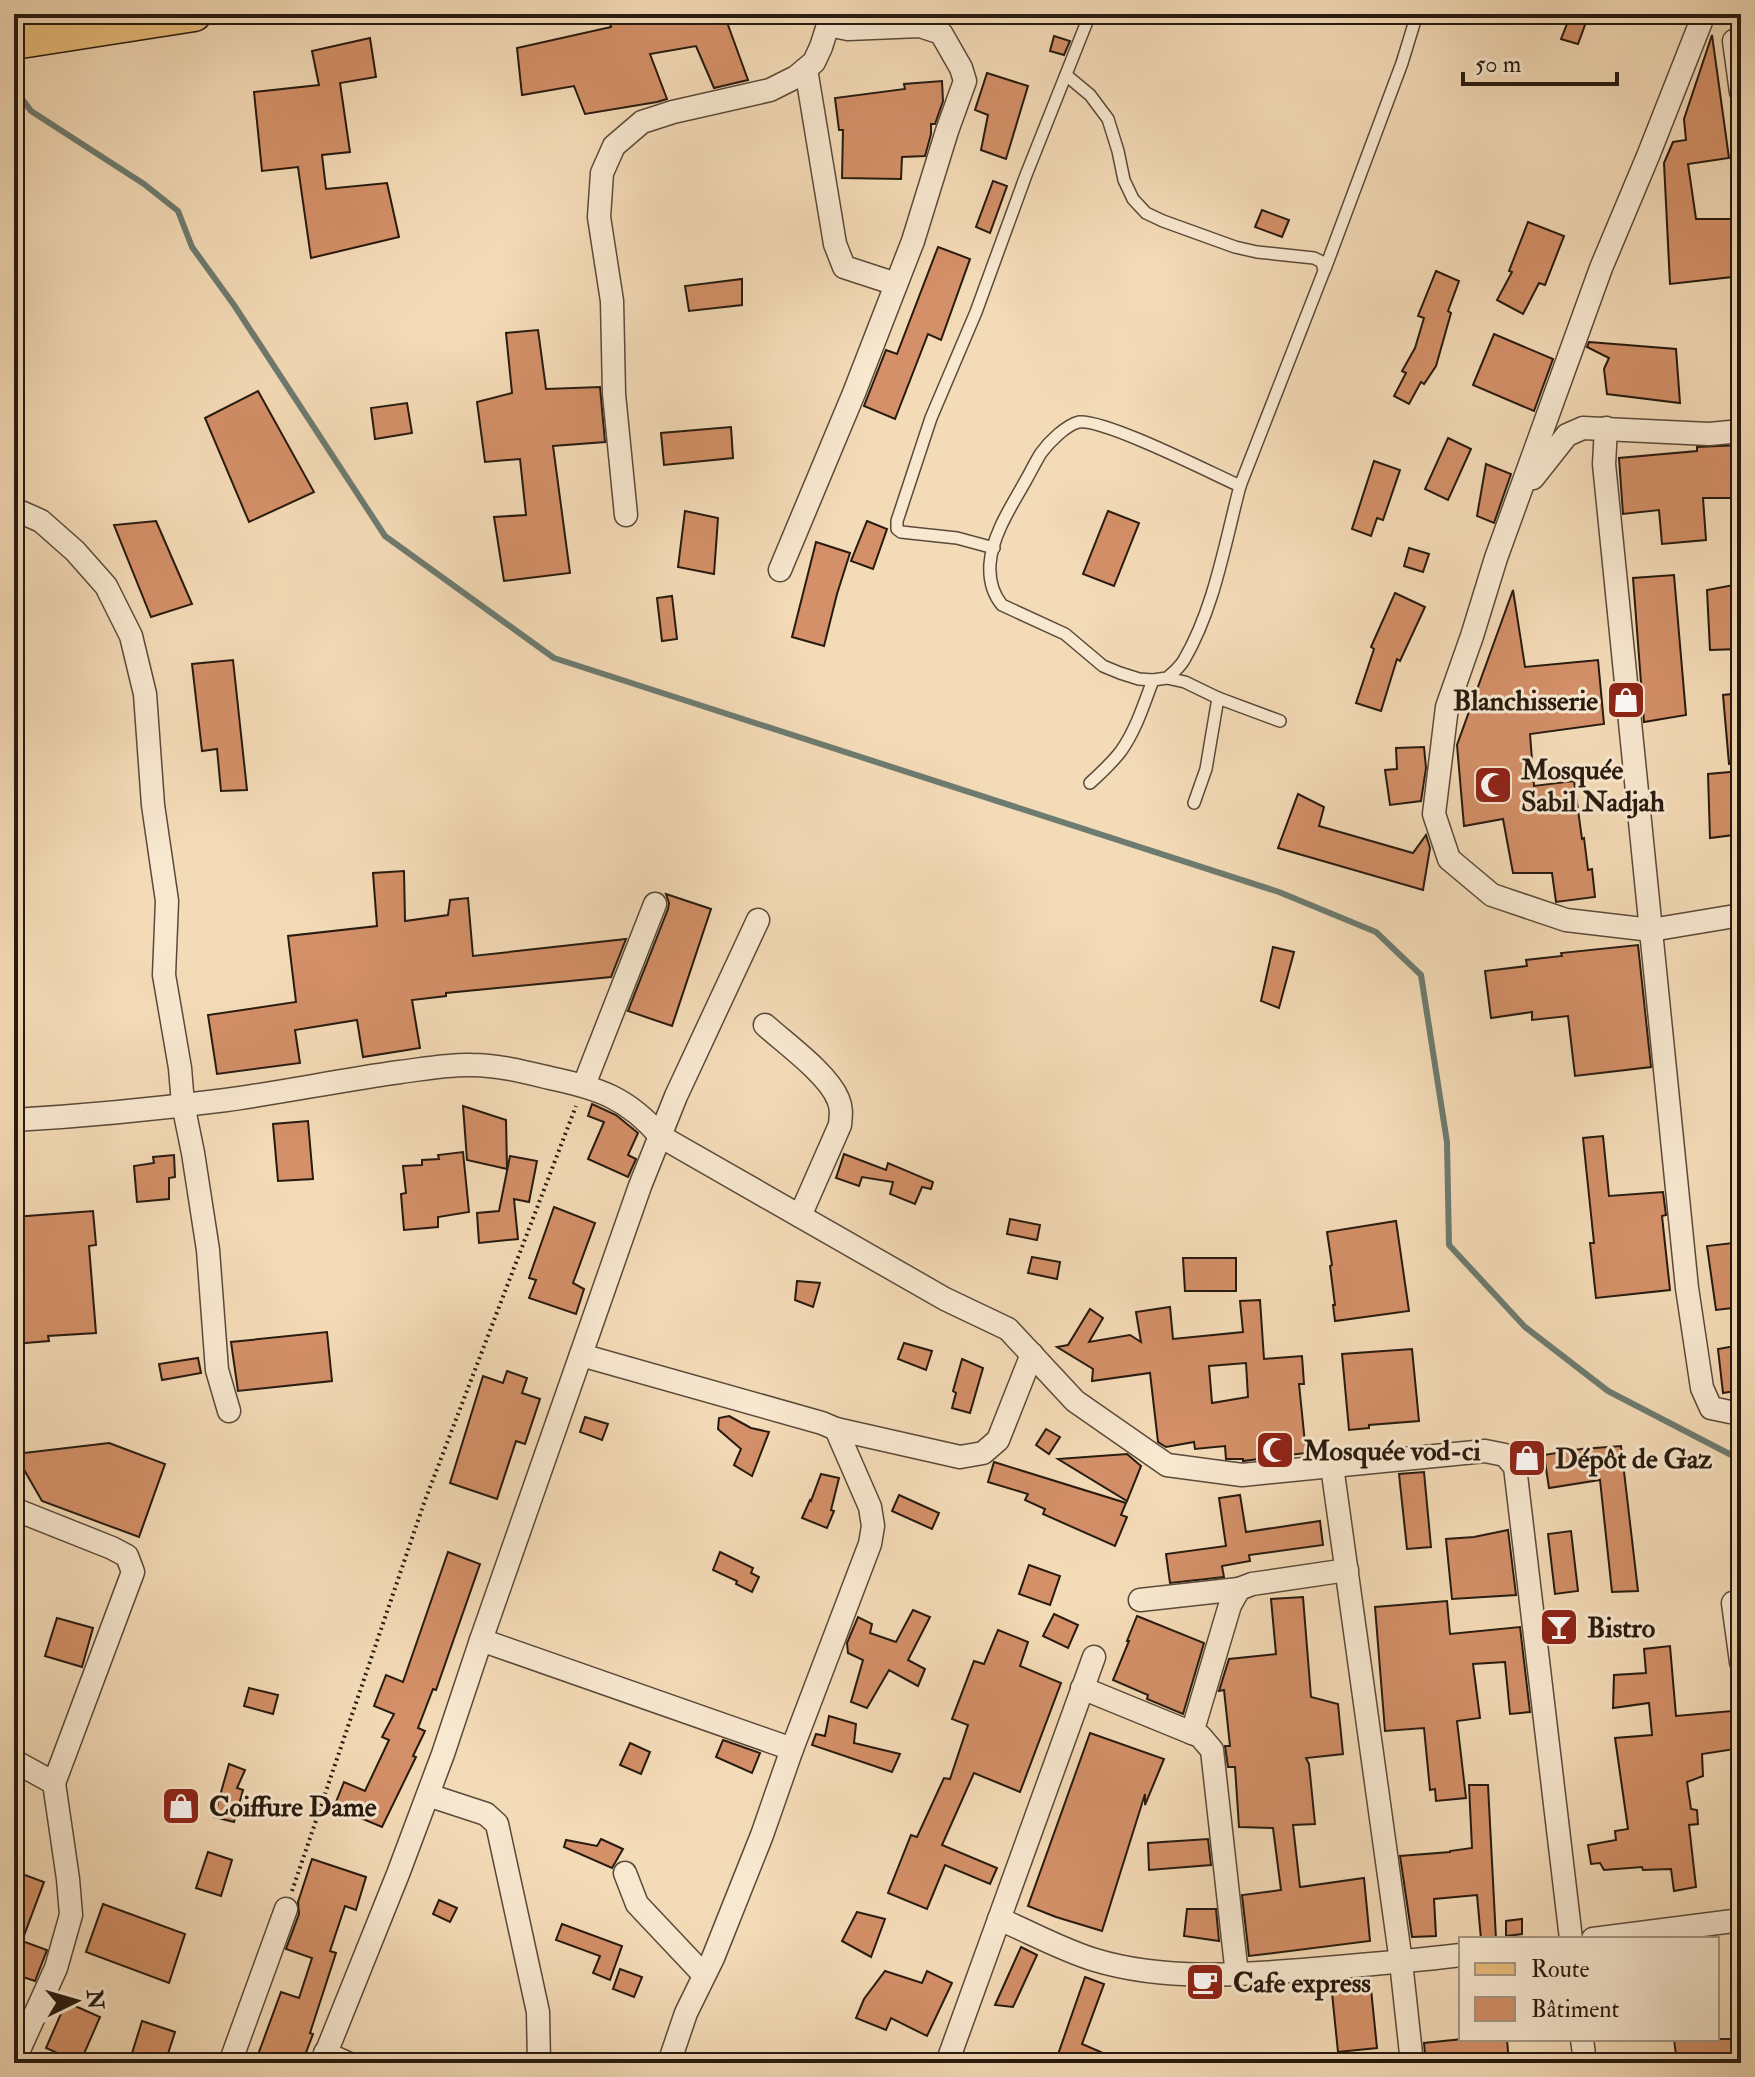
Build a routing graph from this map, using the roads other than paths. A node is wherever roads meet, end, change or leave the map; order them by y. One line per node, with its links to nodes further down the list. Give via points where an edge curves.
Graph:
1 (194, 14): 6 (main road)
2 (1090, 14): 9 (lane)
3 (1417, 14): 11 (lane)
4 (1704, 15): 7 (street); 16 (street, via 1601,268)
5 (826, 19): 8 (street, via 821,47); 12 (street, via 848,29 920,26 941,33 964,75 923,214)
6 (14, 42)
7 (1737, 43): 10 (street)
8 (806, 69): 12 (street, via 835,244 844,267); 18 (street, via 770,90 642,122 614,146 602,173 599,217 612,301 614,394)
9 (1066, 75): 11 (lane, via 1108,119 1124,180 1146,213 1235,247 1314,258); 19 (lane, via 931,418 897,521 901,532)
10 (1741, 92)
11 (1324, 271): 15 (lane)
12 (896, 284): 20 (street)
13 (1606, 428): 14 (street); 16 (street, via 1583,428 1567,435); 30 (street, via 1604,464)
14 (1741, 431)
15 (1240, 486): 19 (lane, via 1136,439 1078,423 1042,451); 21 (lane, via 1199,629 1183,663)
16 (1515, 504): 30 (street, via 1447,707 1434,814 1449,859 1492,895 1566,920)
17 (14, 509): 33 (street, via 41,521 75,551 106,586 131,636 145,694 167,901 164,975)
18 (626, 515)
19 (994, 548): 22 (lane, via 992,584 1002,605 1065,634 1103,666)
20 (780, 570)
21 (1167, 678): 22 (lane); 23 (lane)
22 (1153, 680): 25 (lane, via 1123,749)
23 (1218, 698): 24 (lane); 26 (lane, via 1209,757)
24 (1280, 721)
25 (1090, 783)
26 (1194, 803)
27 (655, 904): 32 (street)
28 (1741, 915): 30 (street)
29 (758, 920): 35 (street)
30 (1651, 930): 40 (street, via 1702,1388 1711,1408)
31 (765, 1025): 36 (street, via 827,1080 842,1110)
32 (584, 1085): 33 (street, via 473,1065); 35 (street, via 634,1109)
33 (183, 1104): 34 (street); 39 (street, via 208,1250 217,1370)
34 (14, 1120)
35 (660, 1136): 36 (street); 38 (street)
36 (800, 1216): 37 (street, via 1008,1329)
37 (1032, 1354): 41 (street, via 998,1440 983,1453 960,1457); 42 (street, via 1075,1401 1167,1465 1242,1475)
38 (581, 1355): 41 (street); 48 (street)
39 (229, 1411)
40 (1741, 1411)
41 (836, 1429): 53 (street, via 873,1526)
42 (1332, 1466): 44 (street); 61 (street, via 1485,1451 1505,1455 1515,1467)
43 (14, 1509): 55 (street, via 112,1548 127,1556 133,1572)
44 (1347, 1570): 45 (street); 64 (street)
45 (1239, 1589): 46 (street); 52 (street)
46 (1140, 1600)
47 (1733, 1603): 50 (street)
48 (481, 1640): 53 (street); 56 (street)
49 (1094, 1657): 51 (street)
50 (1741, 1662)
51 (1082, 1688): 52 (street); 59 (street)
52 (1192, 1733): 66 (street, via 1212,1750)
53 (792, 1749): 65 (street)
54 (14, 1761): 55 (street)
55 (54, 1783): 69 (street, via 71,1915 56,1968)
56 (428, 1795): 68 (street); 72 (street, via 486,1814 497,1824 538,2012)
57 (625, 1873): 65 (street, via 637,1904)
58 (286, 1909): 70 (street)
59 (999, 1919): 66 (street, via 1093,1960); 74 (street)
60 (1741, 1920): 62 (street)
61 (1571, 1937)
62 (1609, 1937)
63 (1459, 1955): 64 (street)
64 (1401, 1962): 66 (street); 75 (street)
65 (704, 1975): 73 (street)
66 (1237, 1975)
67 (1582, 2041): 76 (street)
68 (324, 2058): 71 (street)
69 (14, 2061)
70 (230, 2063)
71 (347, 2063)
72 (539, 2063)
73 (669, 2063)
74 (947, 2063)
75 (1412, 2063)
76 (1585, 2063)

